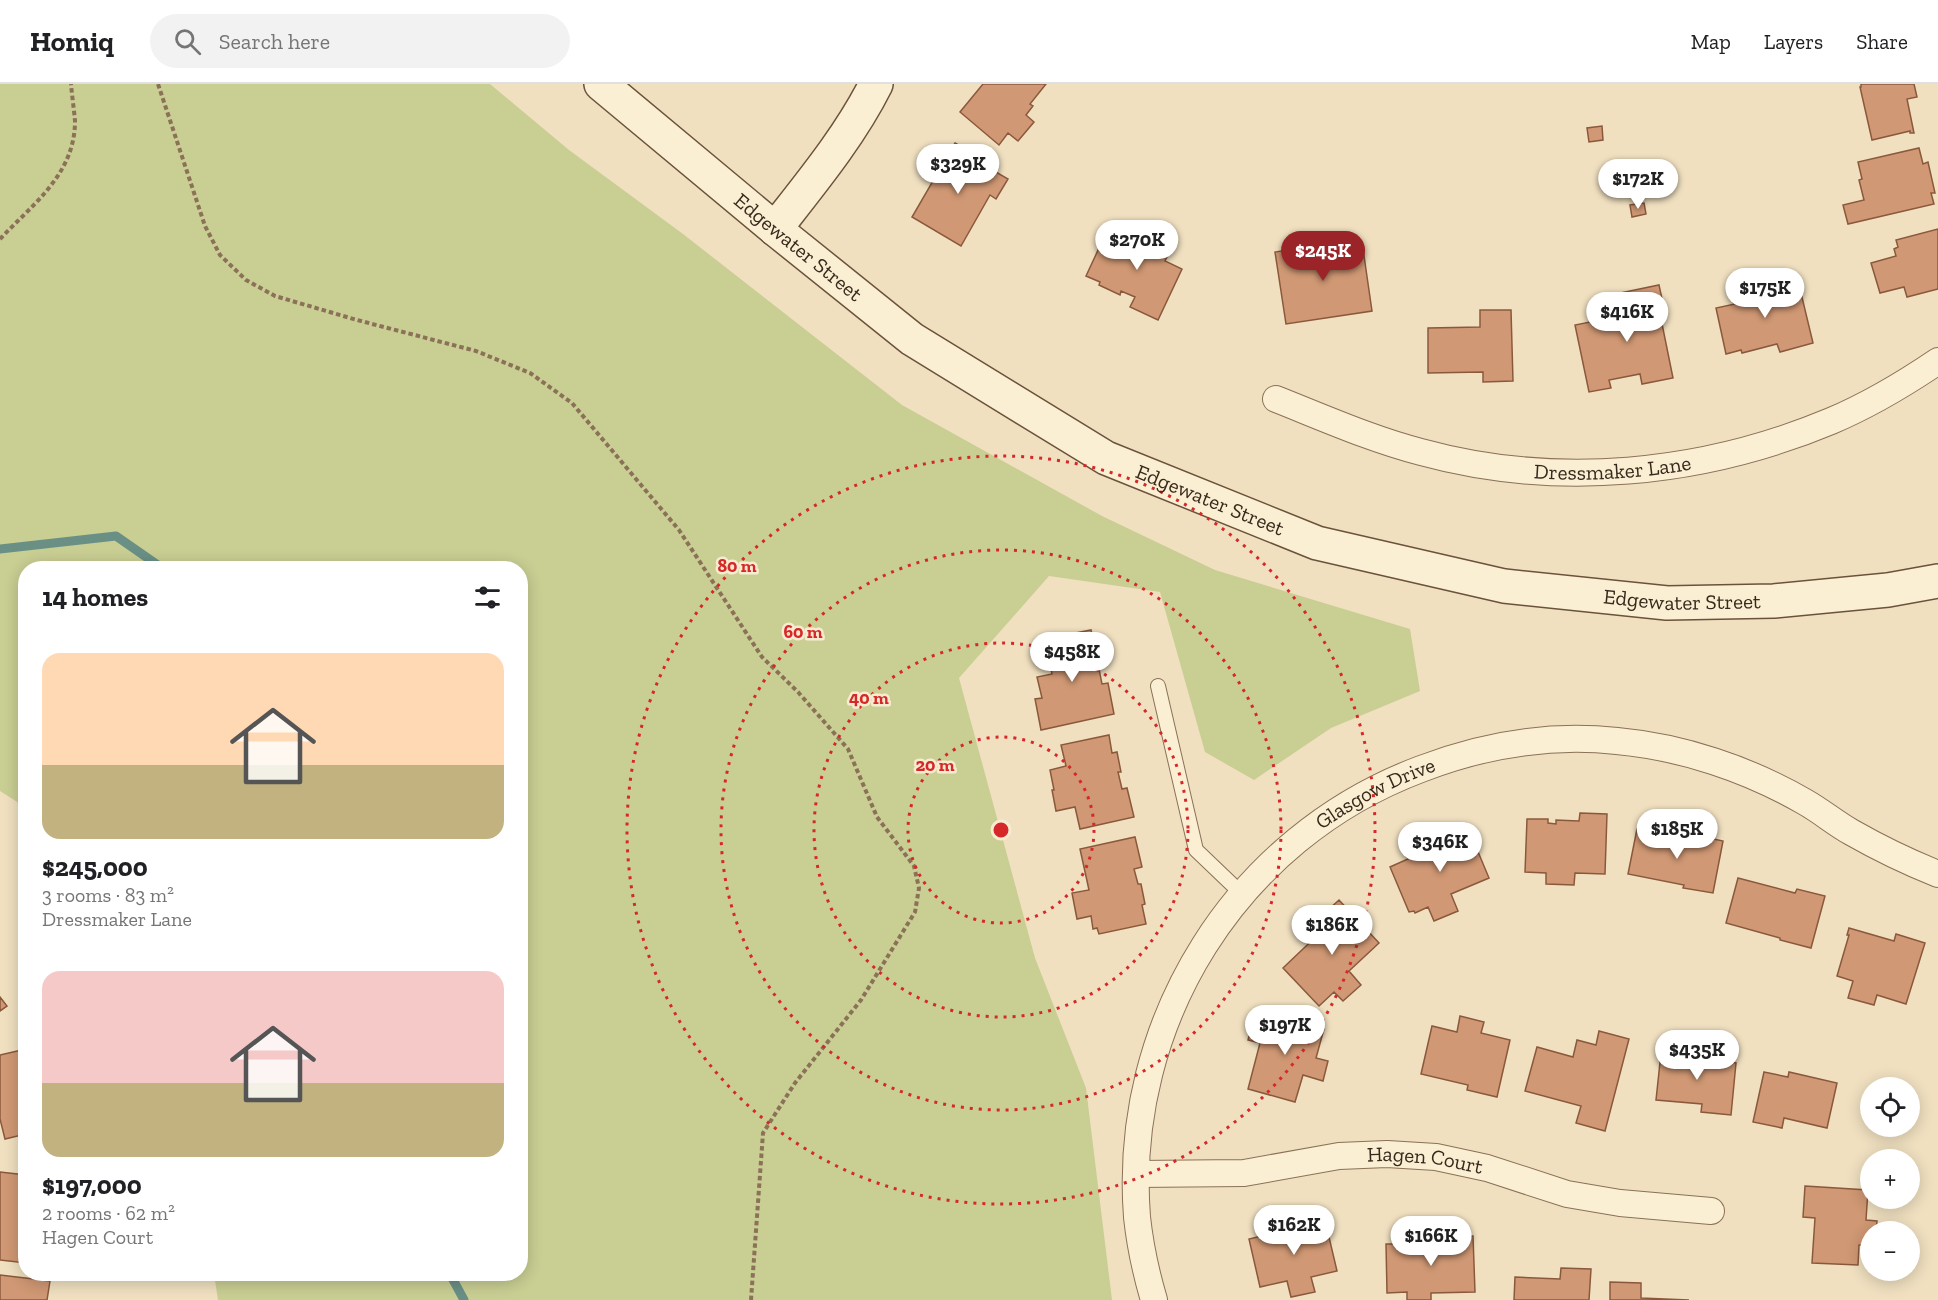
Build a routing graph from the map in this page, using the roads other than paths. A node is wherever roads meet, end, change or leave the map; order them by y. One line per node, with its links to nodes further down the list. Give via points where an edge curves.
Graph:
1 (601, 84): 3 (street, Edgewater Street)
2 (876, 84): 3 (street, via 828,160)
3 (775, 229): 6 (street, Edgewater Street, via 912,339 1106,458 1317,543 1504,586 1667,603 1774,601)
4 (1938, 361): 5 (street, Dressmaker Lane, via 1871,402 1795,435 1720,458 1597,473 1508,469 1422,453)
5 (1276, 399)
6 (1938, 581)
7 (1158, 686): 9 (lane, via 1196,850)
8 (1938, 873): 9 (street, Glasgow Drive, via 1849,831 1764,780 1722,763 1616,741 1562,739 1509,744 1456,756 1391,780 1309,830)
9 (1242, 894): 10 (street, Glasgow Drive, via 1188,972 1160,1036 1143,1103)
10 (1136, 1174): 11 (street, Hagen Court, via 1244,1173 1339,1156 1407,1155 1487,1168 1567,1194); 12 (street, Glasgow Drive, via 1137,1218)
11 (1712, 1211)
12 (1154, 1300)

